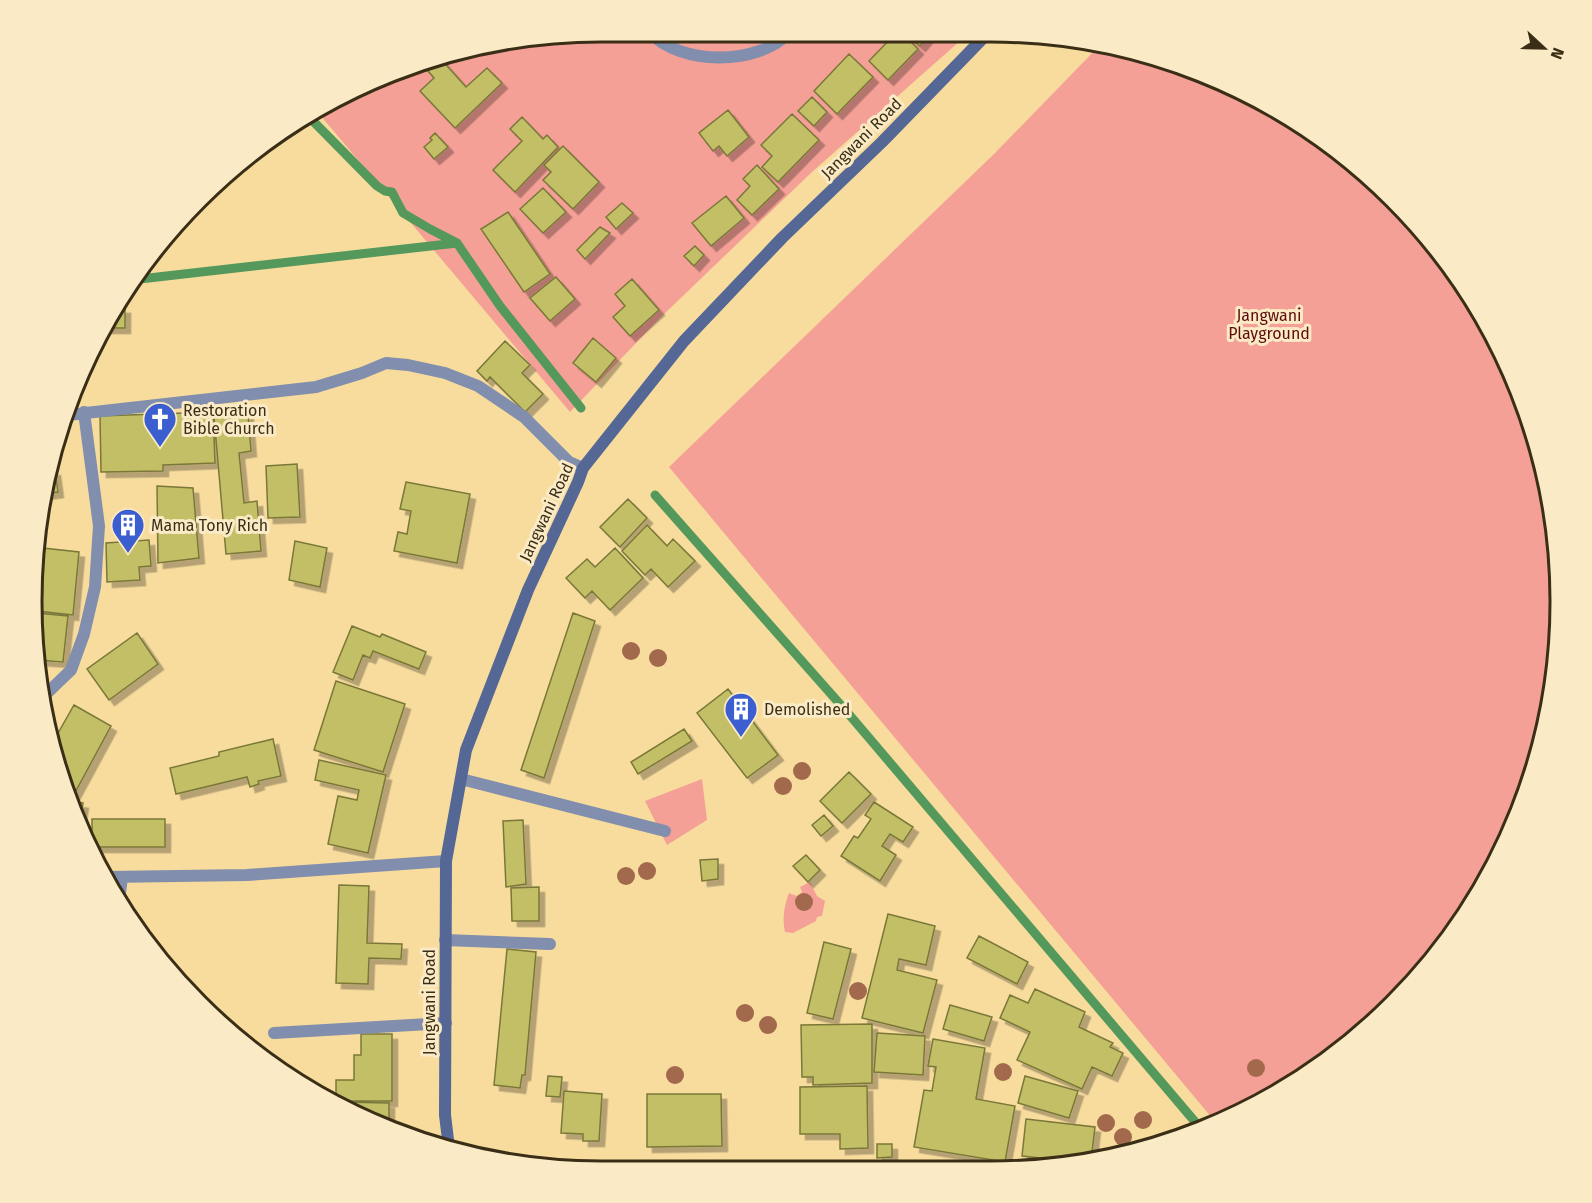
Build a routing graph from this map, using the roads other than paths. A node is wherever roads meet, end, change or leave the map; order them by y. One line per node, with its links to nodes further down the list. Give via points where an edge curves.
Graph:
1 (662, 42): 2 (street, via 700,57 729,57 752,53)
2 (776, 42)
3 (979, 42): 6 (street, Jangwani Road, via 684,341)
4 (84, 412): 5 (street); 6 (street, via 316,387 386,363 408,365 478,386 524,417 569,462); 7 (street, via 99,526 95,587 71,670)
5 (75, 414)
6 (583, 468): 8 (street, Jangwani Road, via 524,601 466,750)
7 (50, 691)
8 (461, 779): 9 (street); 10 (street, Jangwani Road)
9 (665, 831)
10 (446, 861): 12 (street, via 247,875); 14 (street, Jangwani Road)
11 (115, 877): 12 (street)
12 (122, 877): 13 (street)
13 (121, 887)
14 (446, 940): 15 (street); 16 (street, Jangwani Road)
15 (550, 944)
16 (446, 1023): 17 (street); 18 (street, Jangwani Road)
17 (274, 1034)
18 (448, 1139)

